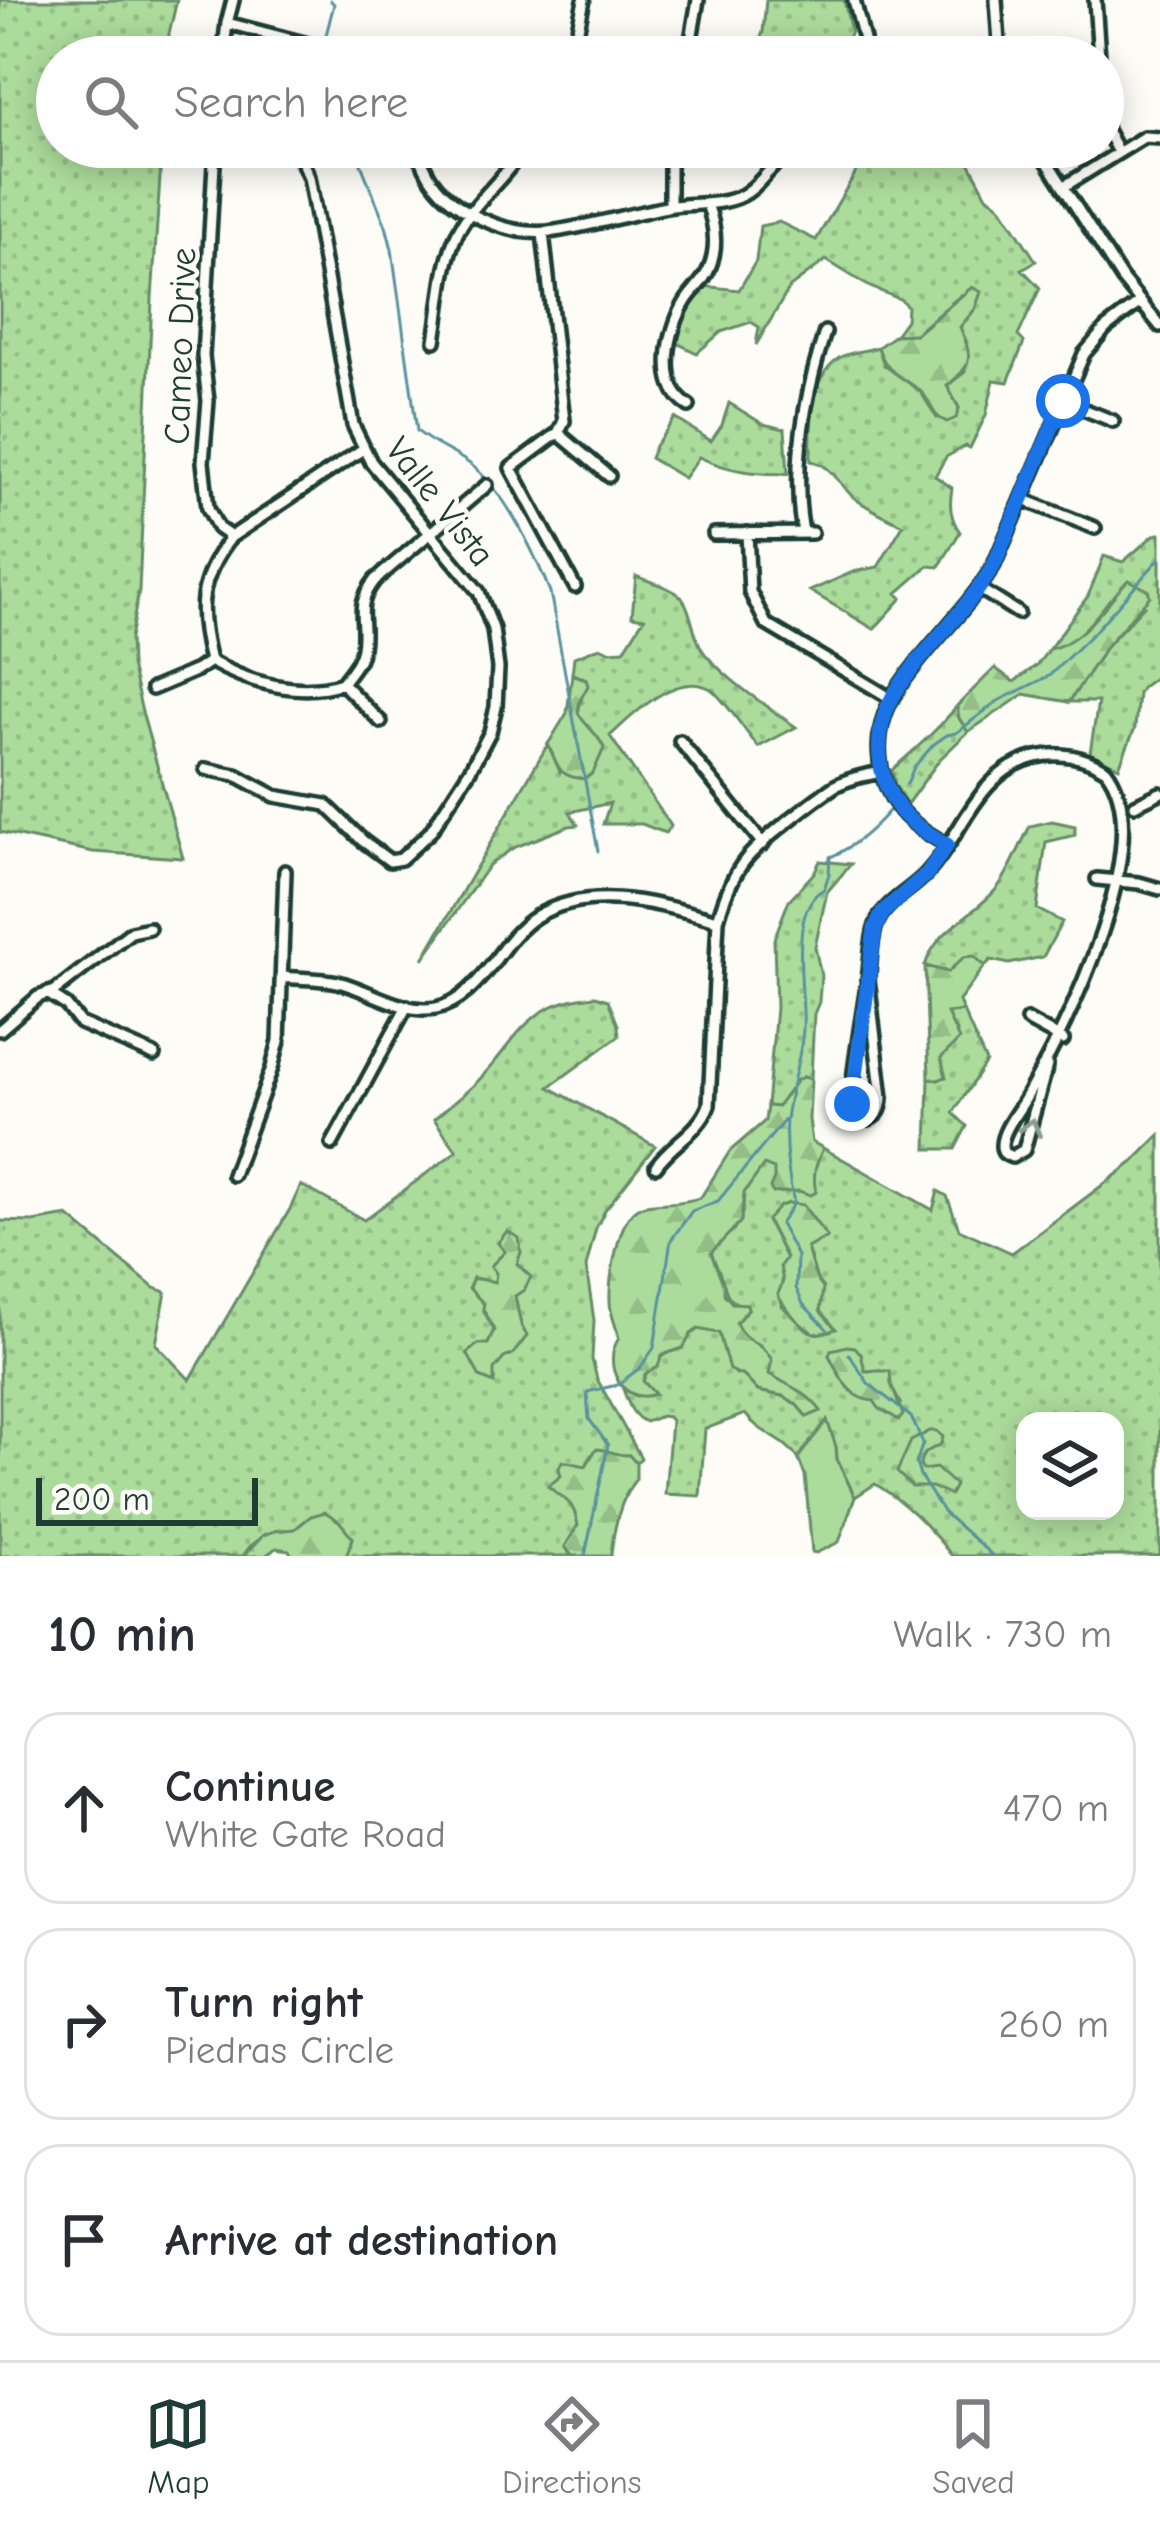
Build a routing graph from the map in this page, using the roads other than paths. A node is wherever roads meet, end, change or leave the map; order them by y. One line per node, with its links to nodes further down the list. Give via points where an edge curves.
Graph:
1 (233, 0): 7 (street)
2 (584, 0): 10 (street)
3 (698, 0): 11 (street)
4 (854, 0): 12 (street)
5 (996, 0): 13 (street)
6 (1095, 0): 14 (street)
7 (227, 23): 8 (street); 9 (street)
8 (225, 36)
9 (277, 36)
10 (576, 36)
11 (692, 36)
12 (863, 36)
13 (999, 36)
14 (1098, 36)
15 (1160, 138): 16 (street)
16 (1124, 149)
17 (214, 168): 46 (street, Cameo Drive, via 202,462 208,508)
18 (305, 168): 38 (street, Valle Vista, via 344,389)
19 (425, 168): 28 (street)
20 (509, 168): 28 (street)
21 (670, 168): 27 (street)
22 (769, 168): 26 (street, via 741,196)
23 (1051, 168): 25 (street)
24 (1093, 168): 25 (street)
25 (1063, 187): 30 (street)
26 (707, 204): 27 (street); 35 (street, via 713,254 676,320 668,353 672,385)
27 (670, 206): 29 (street)
28 (471, 214): 29 (street); 33 (street, via 452,250)
29 (543, 232): 37 (street, via 565,410)
30 (1139, 303): 31 (street); 34 (street, via 1094,340)
31 (1160, 326)
32 (825, 332): 44 (street, via 804,412 808,533)
33 (435, 341)
34 (1063, 401): 36 (street); 41 (street)
35 (689, 406)
36 (1113, 421)
37 (558, 433): 39 (street); 47 (street, via 511,468)
38 (363, 449): 43 (street, Valle Vista); 46 (street)
39 (609, 476)
40 (487, 485): 43 (street)
41 (1022, 499): 42 (street); 48 (street)
42 (1095, 528)
43 (429, 532): 51 (street, via 367,590 362,651); 56 (street, Valle Vista, via 478,592 498,668 490,732 415,848 390,861 326,806)
44 (747, 533): 45 (street); 53 (street, via 750,592 766,624)
45 (713, 534)
46 (231, 537): 50 (street, via 202,592)
47 (574, 587)
48 (980, 589): 49 (street); 53 (street)
49 (1018, 614)
50 (210, 661): 51 (street, via 287,688); 52 (street)
51 (342, 683): 54 (street)
52 (152, 689)
53 (892, 699): 57 (street, via 880,734)
54 (381, 722)
55 (680, 741): 59 (street)
56 (206, 769)
57 (881, 772): 59 (street, via 836,786); 60 (street, via 901,810)
58 (1160, 793): 60 (street, via 1137,811 1108,771 1044,754 992,779)
59 (763, 844): 67 (street, via 734,877)
60 (947, 845): 70 (street, via 883,912)
61 (1142, 869): 64 (street)
62 (285, 871): 69 (street)
63 (1097, 879): 64 (street)
64 (1139, 883): 65 (street); 66 (street)
65 (1160, 889)
66 (1136, 897)
67 (718, 920): 73 (street, via 646,902 573,902 536,916 457,1000); 80 (street, via 709,1105)
68 (149, 928): 72 (street, via 131,932)
69 (282, 977): 73 (street, via 337,982); 81 (street, via 279,1041)
70 (868, 979): 70 (street, via 851,1097 869,1119 882,1098)
71 (1098, 979): 76 (street)
72 (51, 992): 75 (street); 77 (street, via 80,1023)
73 (407, 1006): 79 (street)
74 (1027, 1020): 76 (street)
75 (0, 1030)
76 (1063, 1040): 78 (street)
77 (154, 1054)
78 (1046, 1065): 78 (street, one-way to 78, via 1006,1133 1007,1156 1024,1150)
79 (332, 1144)
80 (656, 1166)
81 (232, 1175)

